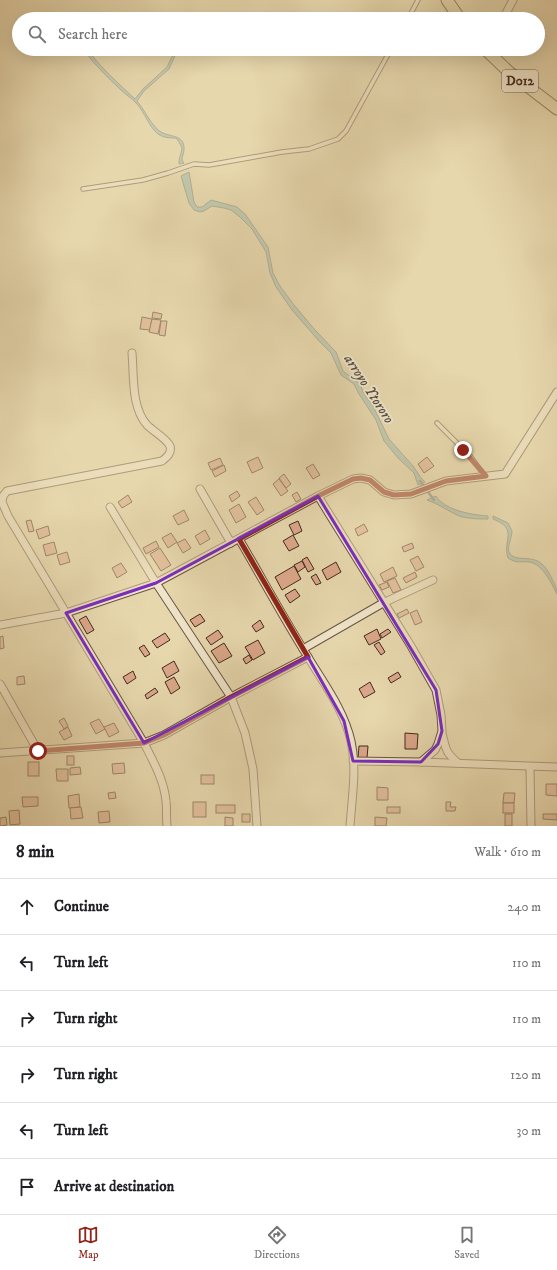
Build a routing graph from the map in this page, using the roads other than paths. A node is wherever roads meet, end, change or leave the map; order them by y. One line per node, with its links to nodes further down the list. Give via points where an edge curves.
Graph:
1 (418, 0): 4 (lane)
2 (447, 0): 5 (main road)
3 (513, 0): 6 (street)
4 (412, 12)
5 (455, 12)
6 (507, 12)
7 (387, 56): 10 (lane, via 346,132 338,139 309,149 191,165 143,180)
8 (493, 56): 9 (main road, D012, via 509,72)
9 (557, 109)
10 (83, 189)
11 (132, 353): 23 (street, via 136,405 147,425 169,444 169,454 162,461 7,492 3,496 2,502 8,516)
12 (557, 392): 14 (street, via 505,474)
13 (437, 423): 14 (lane)
14 (486, 476): 16 (street, via 446,481 414,493 394,495 384,492 370,480 361,478 353,479)
15 (200, 489): 19 (street)
16 (318, 496): 18 (street); 22 (street)
17 (110, 507): 21 (street)
18 (239, 539): 19 (street); 25 (street)
19 (231, 543): 21 (street)
20 (433, 580): 22 (street)
21 (156, 583): 23 (street); 28 (street)
22 (383, 603): 25 (street); 29 (street, via 436,690)
23 (66, 613): 24 (street); 30 (street)
24 (0, 626)
25 (303, 649): 26 (street)
26 (308, 657): 28 (street); 33 (street, via 328,688 344,721)
27 (0, 684): 31 (street)
28 (231, 697): 30 (street, via 164,735); 39 (street, via 245,733 253,769)
29 (442, 731): 34 (street, via 435,750); 35 (street, via 446,750)
30 (144, 743): 31 (street); 38 (street, via 163,786)
31 (38, 751): 32 (street)
32 (0, 753)
33 (354, 761): 34 (street); 40 (street)
34 (421, 762): 35 (street)
35 (459, 763): 36 (street)
36 (530, 767): 37 (street); 41 (street)
37 (557, 767)
38 (167, 826)
39 (257, 826)
40 (350, 826)
41 (531, 826)

